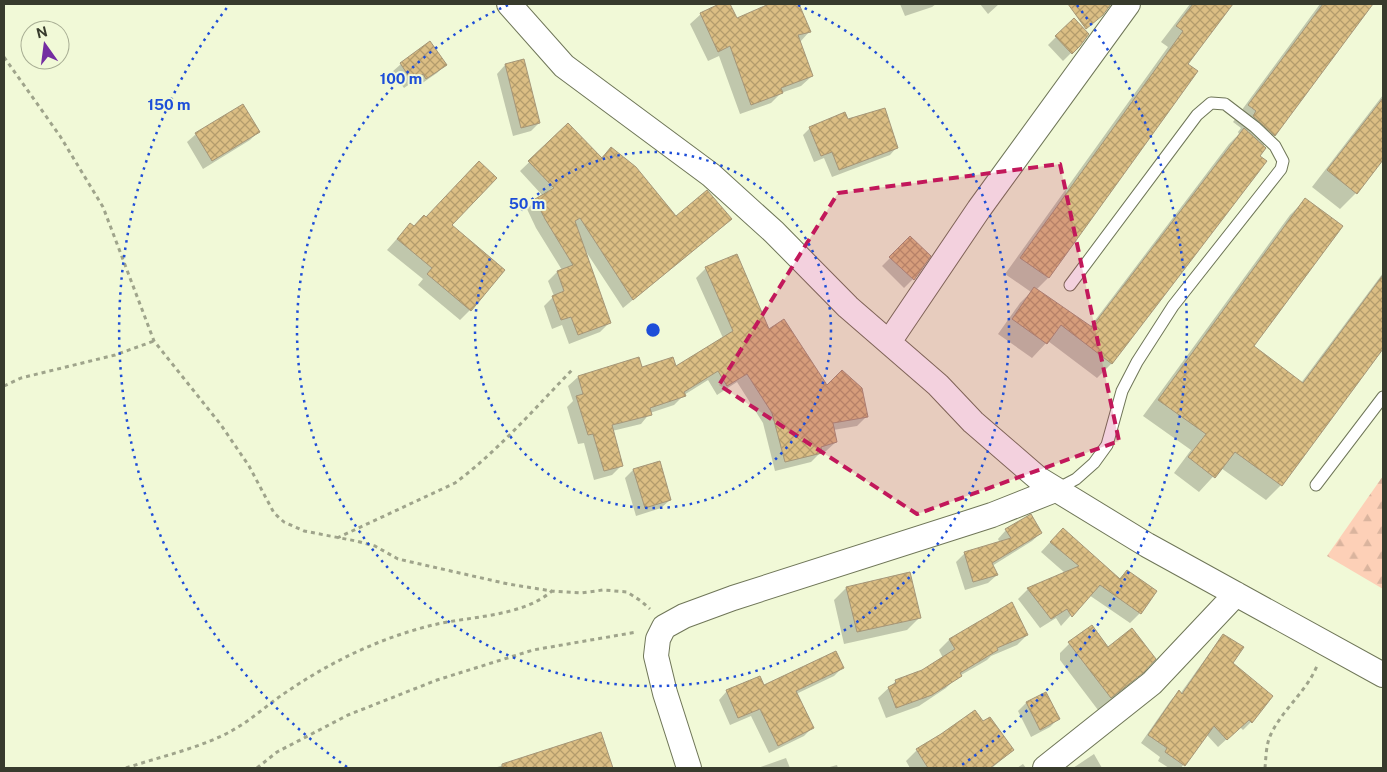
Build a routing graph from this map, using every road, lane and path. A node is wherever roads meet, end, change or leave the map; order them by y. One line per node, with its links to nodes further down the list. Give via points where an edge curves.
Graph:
1 (510, 4): 6 (street, via 564,66 711,174 848,307)
2 (1128, 4): 6 (street, via 979,209)
3 (4, 58): 5 (path, via 60,136 103,207)
4 (1070, 285): 11 (lane, via 1197,115 1211,103 1224,104 1275,146 1283,161 1281,169 1173,306 1137,362 1122,391 1107,445 1094,464)
5 (154, 341): 8 (path, via 115,355 21,378); 12 (path, via 221,425 249,466 274,513 284,522 304,531)
6 (889, 342): 11 (street, via 938,385 973,422)
7 (572, 370): 12 (path, via 455,483)
8 (4, 386)
9 (1383, 397): 10 (lane)
10 (1316, 485)
11 (1055, 490): 14 (street); 15 (street, via 992,515 734,598 684,616)
12 (336, 538): 13 (path, via 374,546 398,559)
13 (552, 591): 15 (path, via 627,592 641,601); 18 (path, via 519,608 433,625 376,643 324,668 232,731)
14 (1236, 594): 16 (street); 21 (street, via 1152,682)
15 (664, 627): 19 (path, via 533,650 437,680 348,715 277,752); 20 (street, via 658,639 656,656)
16 (1322, 641): 17 (street); 22 (path, via 1320,658 1312,676 1270,735)
17 (1383, 675)
18 (126, 768)
19 (257, 768)
20 (689, 768)
21 (1045, 768)
22 (1265, 768)

